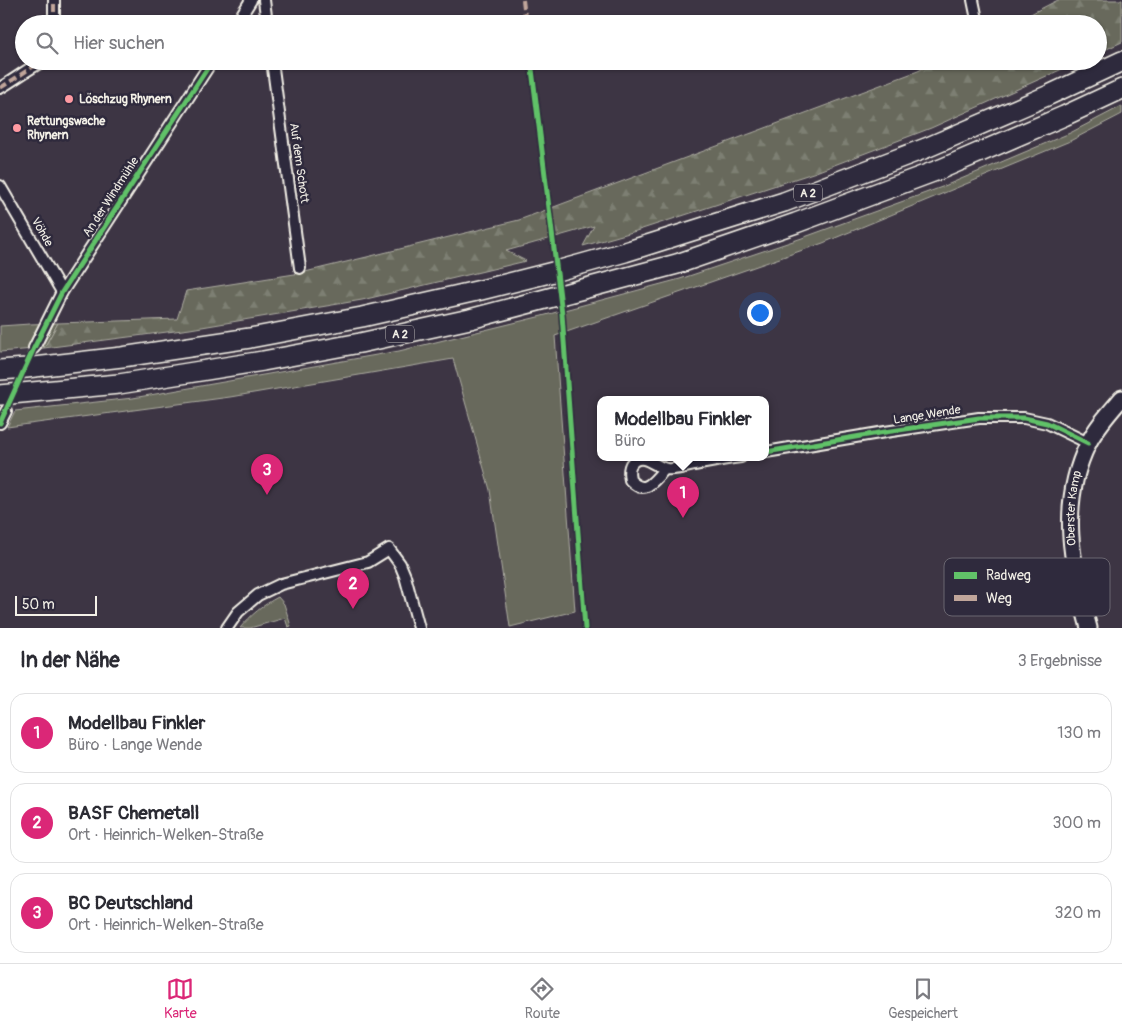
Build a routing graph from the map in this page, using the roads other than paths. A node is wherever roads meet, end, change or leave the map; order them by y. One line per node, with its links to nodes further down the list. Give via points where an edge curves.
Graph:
1 (54, 0): 5 (street)
2 (251, 0): 6 (street)
3 (264, 0): 7 (street)
4 (973, 0): 8 (street)
5 (54, 15)
6 (242, 15)
7 (266, 15)
8 (976, 15)
9 (1122, 61): 10 (highway, A 2)
10 (1107, 68)
11 (28, 70): 15 (street)
12 (206, 70): 19 (street, An der Windmühle)
13 (273, 70): 18 (street, Auf dem Schott)
14 (1103, 70): 21 (highway, A 2, via 926,148 784,202 553,272 362,317 250,338 122,357)
15 (0, 88)
16 (1122, 89): 23 (highway, A 2, via 941,169 677,264 470,319 350,345)
17 (0, 186): 19 (street, Vöhde)
18 (300, 268)
19 (62, 292): 20 (street, An der Windmühle)
20 (34, 348)
21 (0, 370)
22 (1122, 398): 25 (main road, Oberster Kamp)
23 (3, 403): 24 (street)
24 (0, 423)
25 (1088, 443): 26 (street, Lange Wende, via 1047,423 1024,418 979,418); 29 (main road, Oberster Kamp, via 1072,493 1070,532)
26 (769, 451)
27 (718, 461): 28 (street)
28 (666, 469)
29 (1073, 558)
30 (227, 628): 31 (street, via 238,612 281,584 368,562 389,548 405,576)
31 (419, 628)

